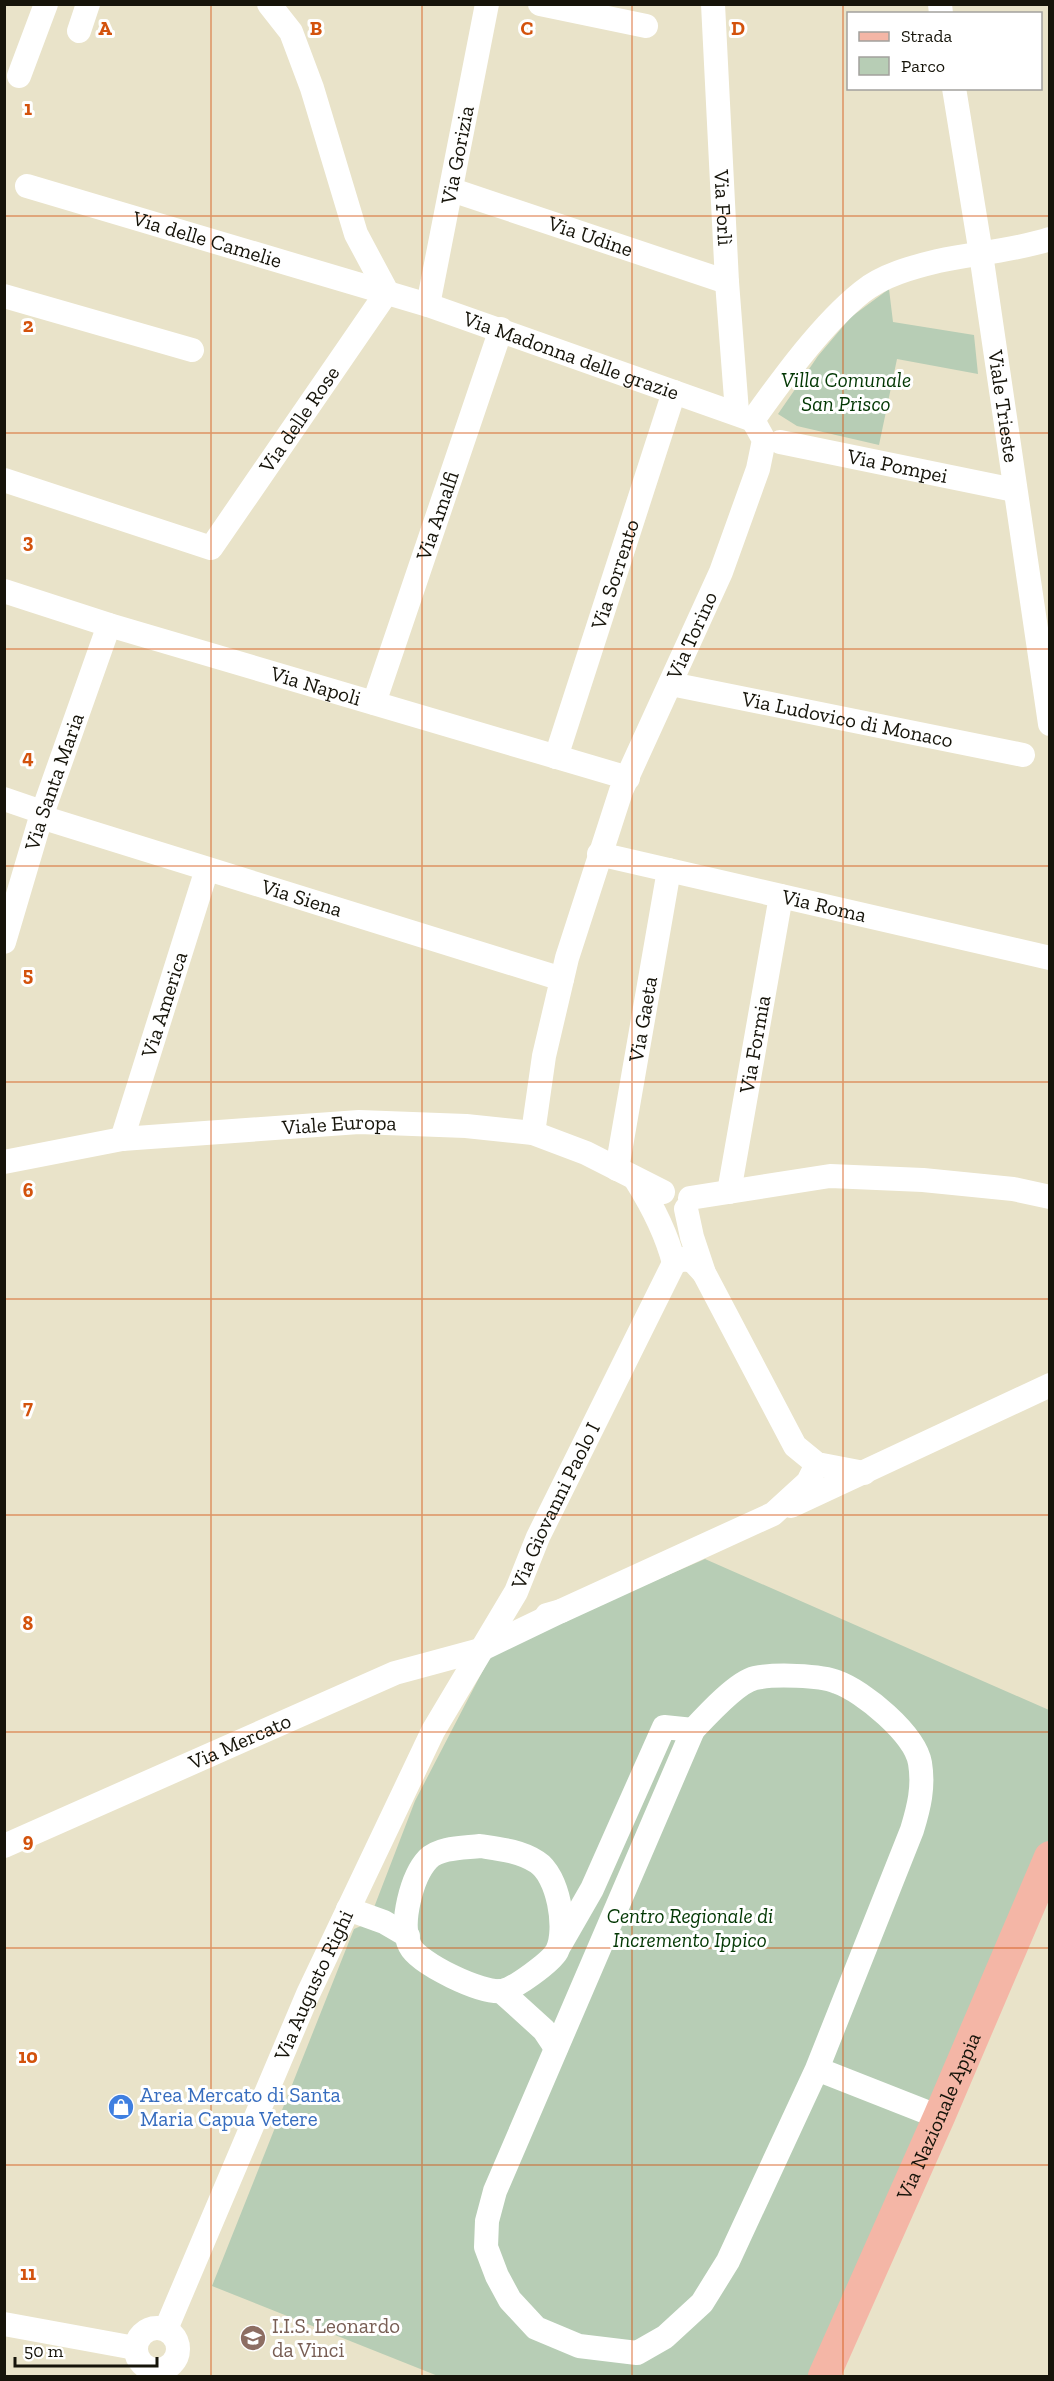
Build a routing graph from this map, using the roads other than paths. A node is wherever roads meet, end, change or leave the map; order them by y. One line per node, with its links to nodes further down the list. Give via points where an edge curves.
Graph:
1 (46, 4): 9 (street)
2 (88, 4): 8 (street)
3 (269, 4): 16 (street, via 291,33 312,88 356,234)
4 (487, 4): 12 (street, Via Gorizia)
5 (540, 4): 7 (street)
6 (713, 4): 15 (street, Via Forlì)
7 (646, 26)
8 (79, 31)
9 (20, 76)
10 (954, 90): 14 (street, Viale Trieste)
11 (27, 186): 16 (street, Via delle Camelie)
12 (452, 190): 15 (street, Via Udine); 18 (street, Via Gorizia)
13 (1050, 239): 14 (street)
14 (981, 254): 22 (street, via 936,261 894,274 864,290 836,315); 25 (street, Viale Trieste)
15 (727, 282): 22 (street, Via Forlì)
16 (387, 292): 18 (street, Via Madonna delle grazie); 24 (street, Via delle Rose, via 211,548)
17 (4, 296): 20 (street)
18 (428, 305): 19 (street, Via Madonna delle grazie)
19 (501, 329): 21 (street, Via Madonna delle grazie); 30 (street, Via Amalfi)
20 (192, 351)
21 (674, 392): 22 (street, Via Madonna delle grazie); 33 (street, Via Sorrento)
22 (745, 416): 29 (street, Via Torino, via 764,440 758,469 721,572)
23 (780, 442): 25 (street, Via Pompei)
24 (4, 480)
25 (1014, 490): 27 (street, Viale Trieste)
26 (4, 591): 28 (street, Via Napoli)
27 (1040, 602): 31 (street, Viale Trieste)
28 (109, 625): 30 (street, Via Napoli); 36 (street, Via Santa Maria)
29 (671, 684): 32 (street, Via Ludovico di Monaco); 34 (street, Via Torino)
30 (374, 703): 33 (street, Via Napoli)
31 (1050, 724)
32 (1023, 755)
33 (556, 757): 34 (street, Via Napoli)
34 (628, 778): 37 (street, Via Torino)
35 (4, 799): 36 (street, Via Siena)
36 (41, 815): 38 (street, Via Siena); 41 (street, Via Santa Maria)
37 (599, 854): 39 (street, Via Roma); 43 (street, Via Torino)
38 (207, 869): 43 (street, Via Siena); 45 (street, Via America)
39 (669, 870): 40 (street, Via Roma); 47 (street, Via Gaeta)
40 (781, 896): 42 (street, Via Roma); 48 (street, Via Formia)
41 (4, 942)
42 (1050, 958)
43 (562, 979): 44 (street, Via Torino, via 544,1056)
44 (533, 1133): 45 (street, Viale Europa, via 359,1122); 47 (street, Viale Europa)
45 (122, 1139): 46 (street, Viale Europa)
46 (4, 1162)
47 (627, 1175): 50 (street, Viale Europa, via 663,1192 661,1201 673,1215 683,1213); 51 (street, via 655,1211)
48 (729, 1192): 49 (street, via 830,1176 922,1180 1013,1189); 50 (street)
49 (1050, 1197)
50 (688, 1204): 52 (street, via 692,1237)
51 (674, 1263): 52 (street, via 683,1259 693,1261); 57 (street, Via Giovanni Paolo I, via 538,1537)
52 (704, 1273): 54 (street, via 795,1446)
53 (1050, 1385): 55 (street)
54 (817, 1464): 55 (street); 56 (street, Via Giovanni Paolo I, via 808,1482)
55 (864, 1473): 56 (street)
56 (773, 1514): 58 (street, Via Giovanni Paolo I)
57 (516, 1592): 58 (street, Via Giovanni Paolo I, via 526,1609 547,1615); 59 (street, Via Augusto Righi)
58 (561, 1611): 59 (street)
59 (480, 1650): 61 (street, Via Mercato, via 395,1673); 63 (street, Via Augusto Righi, via 433,1731)
60 (693, 1730): 65 (street, via 664,1727 592,1889); 67 (street); 68 (street, via 720,1701 754,1678 792,1676 836,1681 868,1699 903,1731 920,1760 922,1797 912,1830)
61 (4, 1846)
62 (1050, 1857): 69 (main road, Via Nazionale Appia)
63 (348, 1909): 64 (street); 71 (street, Via Augusto Righi)
64 (408, 1936): 65 (street, via 407,1906 428,1859 447,1850 480,1846 520,1854 538,1863 551,1876 559,1902 561,1929); 66 (street, via 410,1947 432,1966 466,1982)
65 (557, 1951): 66 (street, via 520,1983)
66 (501, 1991): 67 (street, via 544,2030)
67 (556, 2048): 68 (street, via 495,2191 487,2221 486,2247 510,2300 536,2328 579,2346 637,2353 665,2337 702,2303 728,2261)
68 (817, 2069): 69 (street)
69 (939, 2118): 74 (main road, Via Nazionale Appia)
70 (4, 2324): 72 (street)
71 (166, 2329): 72 (street, via 145,2331); 73 (street, via 178,2345 176,2360 165,2369)
72 (135, 2348): 73 (street, via 139,2362)
73 (150, 2373)
74 (824, 2376)

